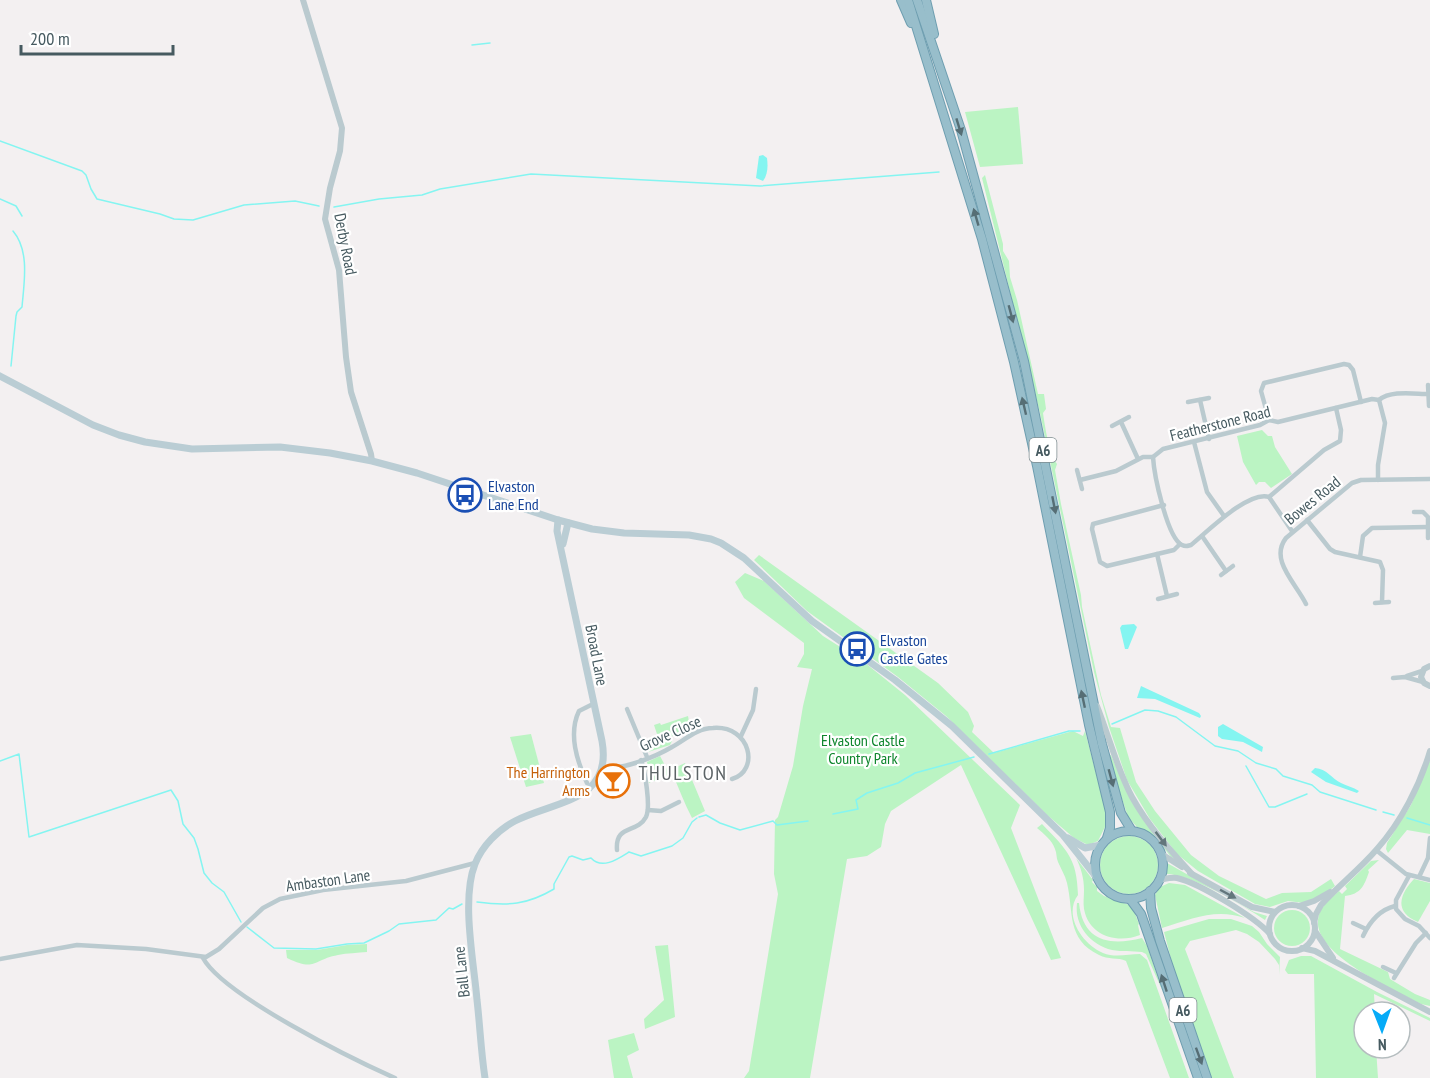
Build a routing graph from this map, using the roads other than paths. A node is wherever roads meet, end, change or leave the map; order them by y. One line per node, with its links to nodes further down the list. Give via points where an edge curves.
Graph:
1 (303, 0): 26 (street, Derby Road, via 342,128 325,219 339,270 348,377)
2 (901, 0): 6 (highway, A6)
3 (908, 0): 6 (highway)
4 (917, 0): 7 (highway, A6)
5 (926, 0): 7 (highway)
6 (927, 61): 80 (highway, A6, one-way to 6, via 1110,812 1014,362 982,239)
7 (942, 71): 64 (highway, A6, one-way to 64, via 1024,362)
8 (0, 376): 26 (main road, via 93,425 145,442 192,448 292,448)
9 (1428, 385): 10 (street)
10 (1428, 394): 13 (street, Featherstone Road, via 1392,394); 16 (street)
11 (1209, 398): 12 (street)
12 (1200, 400): 14 (street); 22 (street)
13 (1379, 400): 15 (street, Featherstone Road); 30 (street, via 1385,423)
14 (1188, 402)
15 (1361, 402): 17 (street, Featherstone Road); 19 (street, via 1353,370 1344,364 1264,383 1261,391)
16 (1429, 406)
17 (1336, 408): 19 (street, Featherstone Road, via 1278,422); 32 (street, via 1340,441)
18 (1129, 417): 20 (street)
19 (1269, 420): 22 (street, Featherstone Road)
20 (1121, 422): 21 (street); 25 (street)
21 (1112, 426)
22 (1209, 439): 23 (street, Featherstone Road)
23 (1194, 442): 24 (street, Featherstone Road, via 1163,449); 35 (street, via 1207,492)
24 (1153, 458): 25 (street); 33 (street, Featherstone Road)
25 (1138, 459): 29 (street, via 1116,471)
26 (372, 461): 36 (main road)
27 (1077, 470): 29 (street)
28 (1430, 479): 30 (street, Bowes Road)
29 (1080, 480): 31 (street)
30 (1378, 480): 37 (street, Bowes Road, via 1352,483)
31 (1082, 489)
32 (1269, 497): 35 (street, via 1241,505); 40 (street)
33 (1164, 505): 43 (street, Featherstone Road, via 1171,532); 45 (street, via 1095,522 1092,527 1103,566)
34 (1414, 512): 39 (street, via 1426,514)
35 (1224, 516): 41 (street)
36 (558, 520): 38 (main road); 44 (main road, Broad Lane)
37 (1307, 520): 40 (street, Bowes Road); 46 (street, via 1329,549)
38 (568, 523): 44 (main road, Broad Lane); 79 (main road, via 612,532 703,537 739,554 812,621 952,726)
39 (1428, 524): 42 (street); 46 (street, via 1372,528 1363,536)
40 (1292, 531): 56 (street, Bowes Road, via 1281,544 1280,561)
41 (1202, 536): 43 (street, via 1187,546); 48 (street)
42 (1428, 538)
43 (1180, 544): 45 (street, via 1174,550)
44 (562, 549): 65 (main road, Broad Lane)
45 (1157, 554): 51 (street)
46 (1360, 557): 53 (street, via 1382,565)
47 (1233, 566): 48 (street)
48 (1226, 571): 49 (street)
49 (1221, 575)
50 (1177, 594): 51 (street)
51 (1167, 596): 52 (street)
52 (1158, 599)
53 (1382, 602): 54 (street); 55 (street)
54 (1389, 602)
55 (1375, 603)
56 (1305, 604)
57 (1430, 661): 58 (street)
58 (1426, 668): 59 (street); 61 (street)
59 (1405, 677): 60 (street); 61 (street)
60 (1393, 678)
61 (1426, 684): 63 (street)
62 (756, 689): 67 (street, via 753,710)
63 (1430, 691)
64 (1091, 692): 78 (highway, A6, one-way to 78, via 1116,795); 87 (street, one-way to 87, via 1133,798 1165,845)
65 (593, 704): 71 (main road, Broad Lane, via 603,748); 75 (street, via 581,709 575,724 575,752)
66 (627, 709): 69 (street)
67 (741, 736): 69 (street, Grove Close, via 727,729 705,729); 72 (street, via 747,757)
68 (1430, 751): 84 (street, via 1403,811)
69 (647, 757): 70 (street, Grove Close)
70 (641, 760): 71 (street, Grove Close, via 620,768); 77 (street)
71 (602, 766): 86 (main road, via 583,794 506,827 490,840)
72 (741, 776): 73 (street); 74 (street)
73 (732, 779)
74 (744, 782)
75 (587, 783)
76 (679, 802): 77 (street, via 661,811)
77 (648, 810): 83 (street, via 643,820 618,837)
78 (1132, 831): 80 (highway); 85 (highway, via 1152,841)
79 (1063, 835): 82 (main road, via 1085,848); 90 (main road)
80 (1107, 838): 82 (highway)
81 (1430, 838): 89 (street, via 1428,858)
82 (1101, 845): 90 (highway, via 1095,863)
83 (617, 850)
84 (1376, 850): 88 (street); 94 (street)
85 (1160, 853): 87 (street); 91 (highway)
86 (475, 863): 108 (street, Ambaston Lane, via 406,881 280,899); 114 (main road, Ball Lane, via 469,911)
87 (1192, 874): 98 (street, one-way to 98, via 1252,907)
88 (1409, 876): 89 (street); 97 (street)
89 (1419, 878): 92 (street)
90 (1098, 879): 95 (highway, via 1109,891)
91 (1159, 880): 93 (highway); 104 (street, via 1175,878 1191,884 1255,919)
92 (1430, 880)
93 (1150, 891): 95 (highway); 116 (highway, A6, one-way to 116, via 1160,941)
94 (1334, 891): 96 (street); 99 (street, via 1318,910)
95 (1130, 898): 115 (highway, A6, one-way to 95, via 1145,924)
96 (1298, 906): 98 (street, via 1284,906); 99 (street, via 1309,912)
97 (1395, 906): 101 (street, via 1380,913); 103 (street, via 1405,920)
98 (1275, 912): 104 (street)
99 (1314, 923): 102 (street)
100 (1353, 923): 101 (street)
101 (1366, 929): 105 (street)
102 (1315, 931): 107 (street); 110 (street)
103 (1426, 933): 106 (street); 111 (street, via 1395,975)
104 (1270, 934): 107 (street, via 1284,949)
105 (1363, 936)
106 (1430, 938)
107 (1302, 948): 110 (street)
108 (203, 958): 109 (street, via 146,949 77,945); 113 (street, via 214,973 267,1011)
109 (0, 959)
110 (1335, 961): 112 (street)
111 (1383, 967)
112 (1430, 1012)
113 (394, 1078)
114 (485, 1078)
115 (1197, 1078)
116 (1207, 1078)

